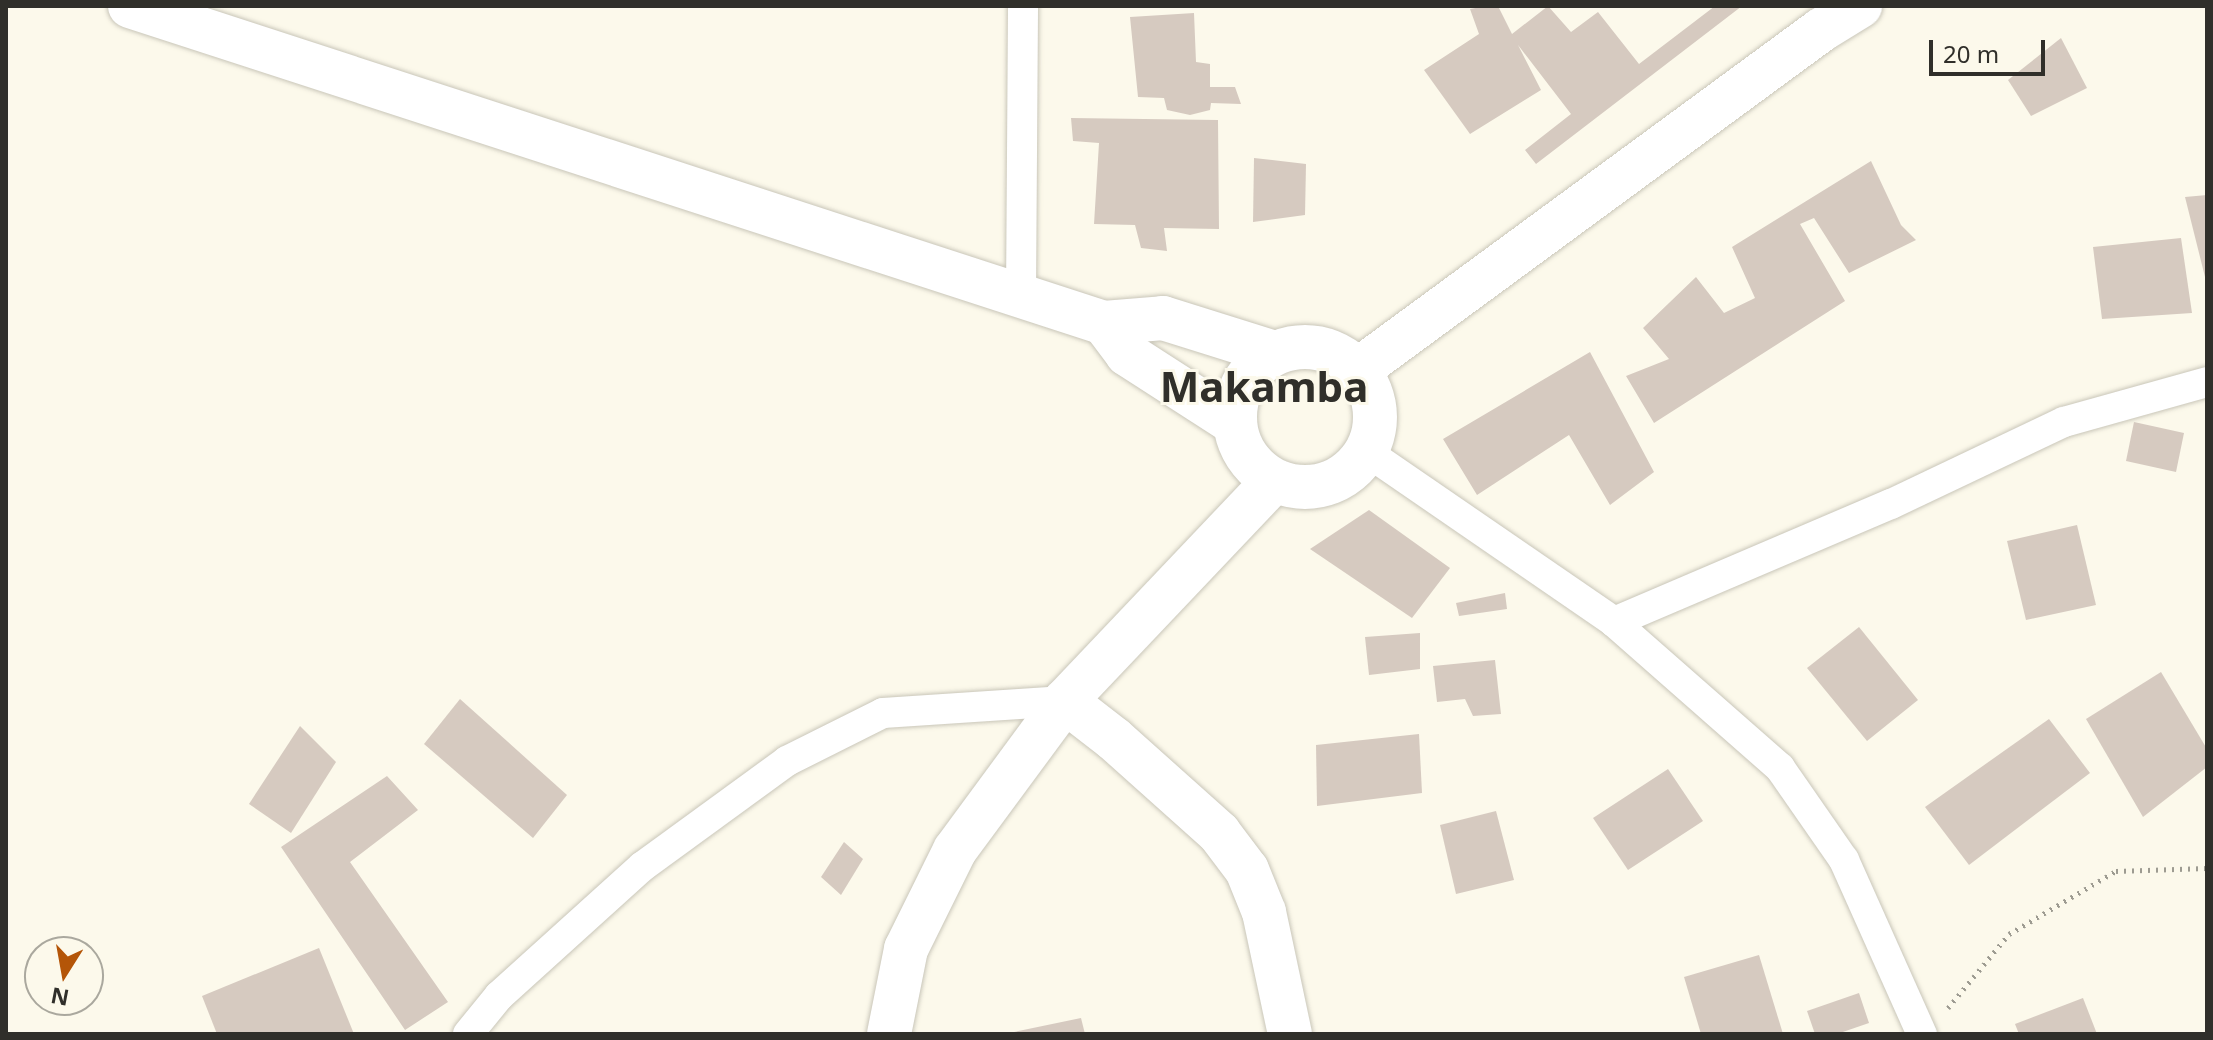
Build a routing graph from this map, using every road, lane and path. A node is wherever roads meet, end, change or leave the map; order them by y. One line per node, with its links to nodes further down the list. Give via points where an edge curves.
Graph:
1 (130, 6): 5 (main road)
2 (1023, 6): 5 (street)
3 (1860, 6): 4 (main road)
4 (1823, 18): 8 (main road)
5 (1021, 296): 6 (main road)
6 (1104, 323): 7 (main road, via 1163,318); 10 (main road, via 1127,354)
7 (1275, 353): 8 (main road, via 1305,346 1334,353); 10 (main road, via 1252,370 1237,394)
8 (1358, 370): 11 (main road, via 1373,395 1375,410)
9 (2207, 382): 13 (street, via 2064,422 1891,504)
10 (1234, 423): 12 (main road, via 1244,454)
11 (1367, 452): 12 (main road, via 1341,479 1304,488); 13 (street)
12 (1273, 482): 14 (main road)
13 (1614, 622): 20 (street, via 1780,768 1844,860)
14 (1065, 701): 17 (street, via 883,713 787,761 643,866 499,996); 18 (main road, via 955,850 906,949); 19 (main road, via 1219,833 1247,870 1264,912)
15 (2207, 868): 16 (path, via 2116,871 2009,934)
16 (1945, 1012)
17 (468, 1034)
18 (889, 1034)
19 (1290, 1034)
20 (1922, 1034)

